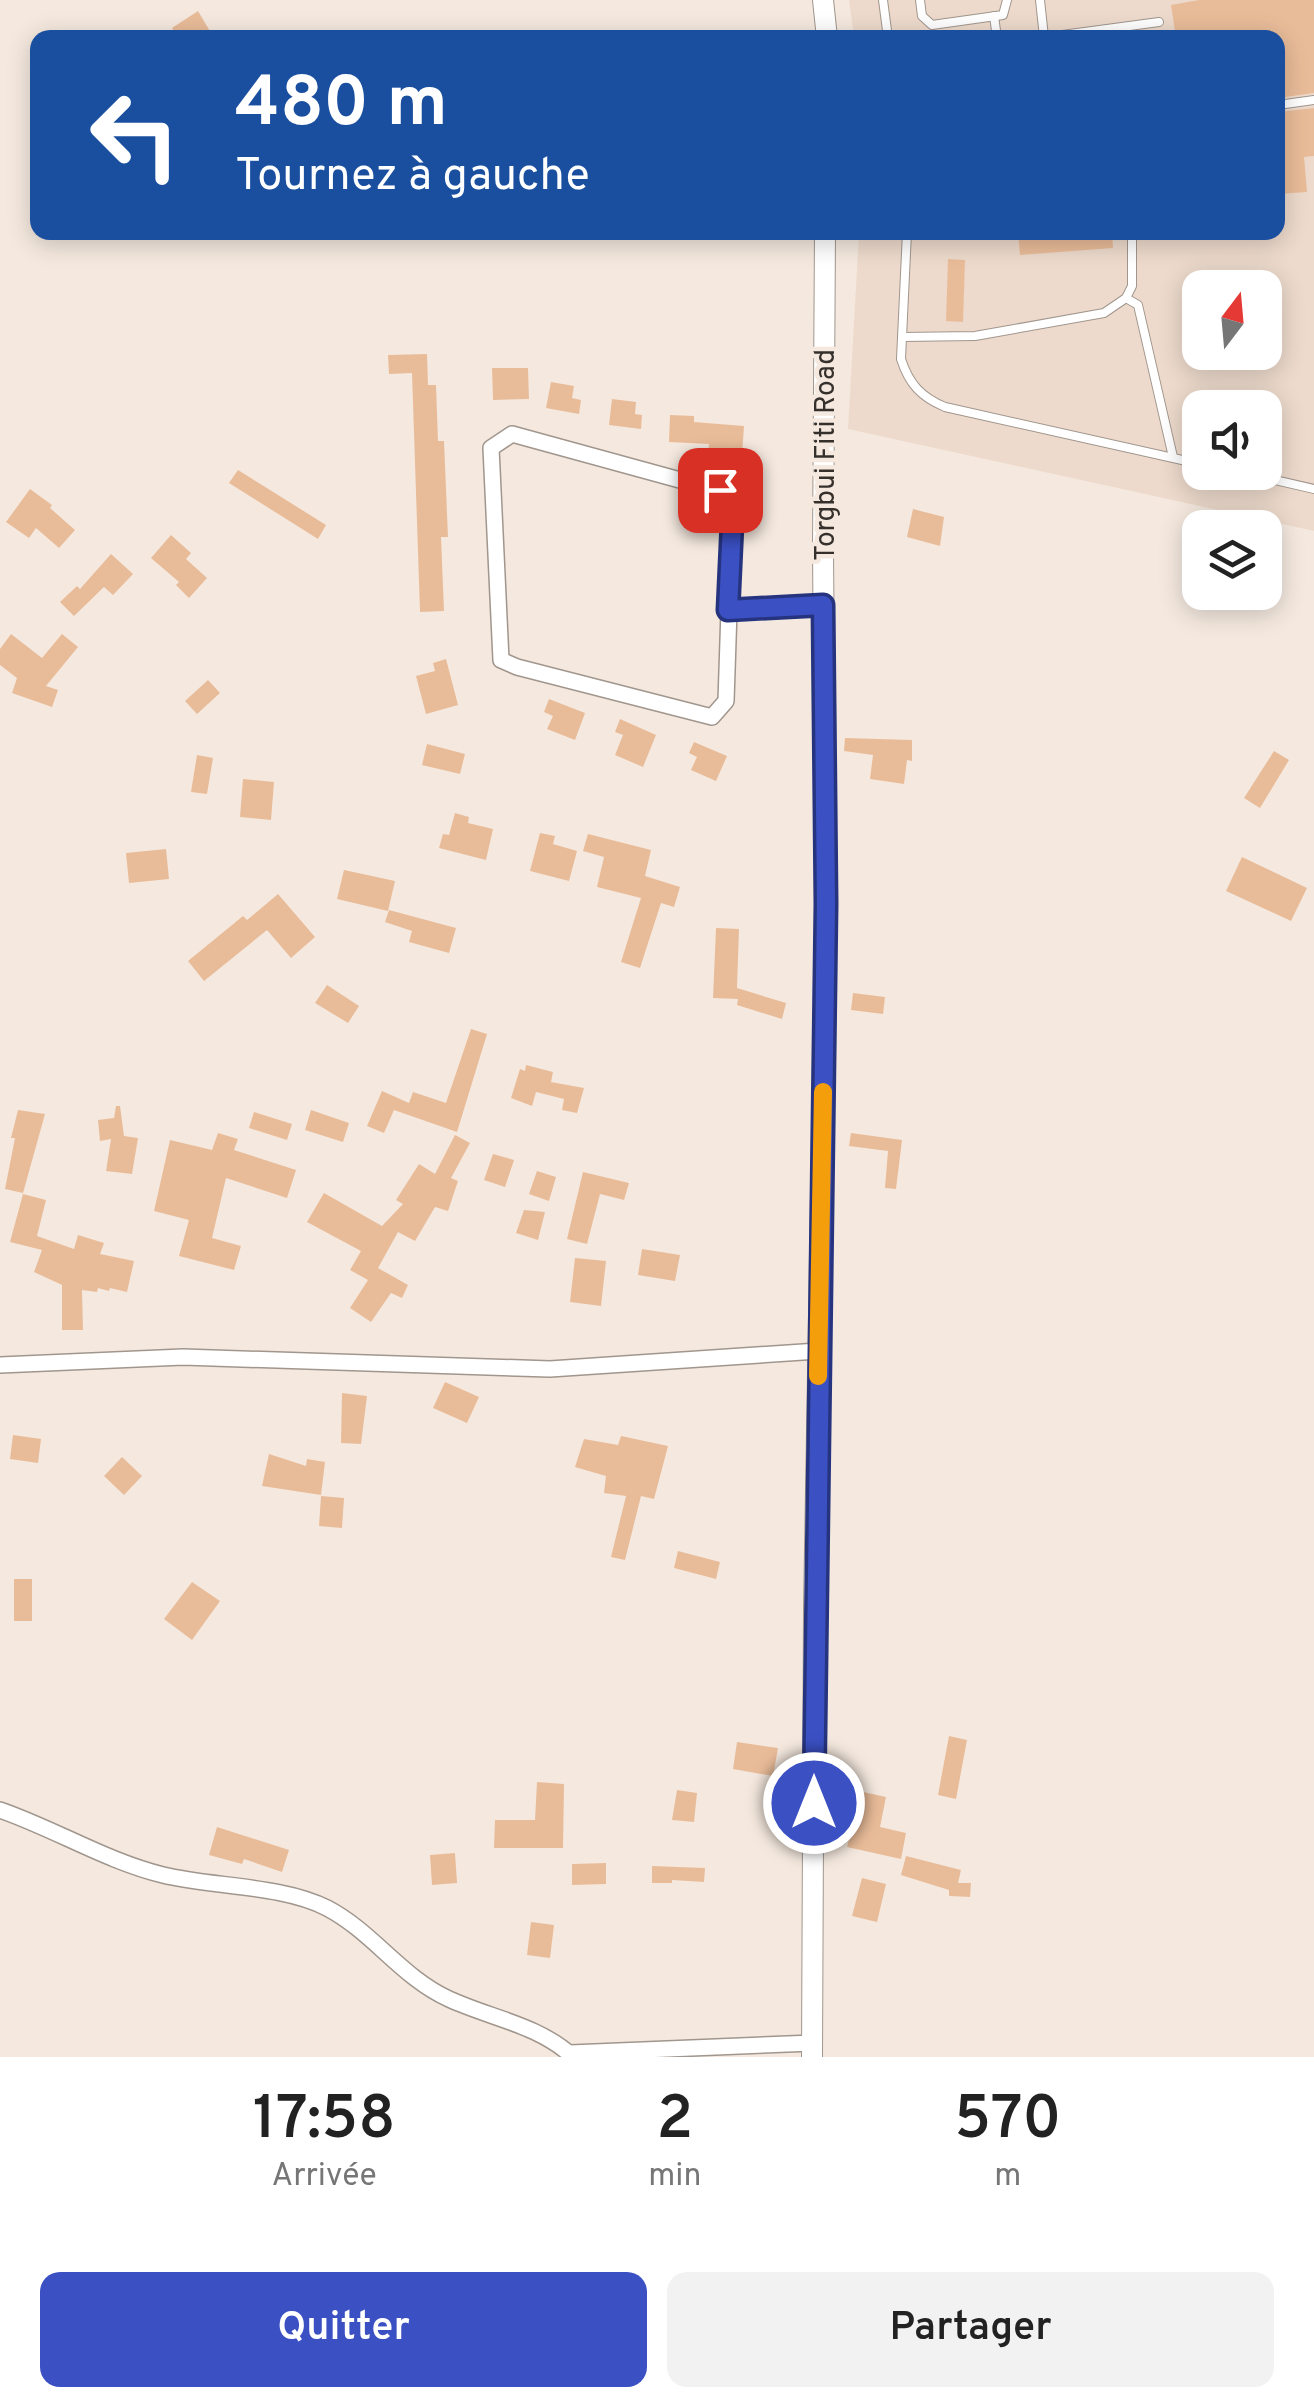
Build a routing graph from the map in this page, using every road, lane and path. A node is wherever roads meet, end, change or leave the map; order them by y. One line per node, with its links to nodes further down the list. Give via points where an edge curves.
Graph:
1 (823, 0): 9 (street)
2 (883, 0): 10 (lane)
3 (920, 0): 6 (lane, via 922,16 932,25)
4 (1007, 0): 6 (lane, via 1004,15)
5 (1040, 0): 12 (lane)
6 (994, 16): 11 (lane)
7 (1159, 22): 8 (lane)
8 (1121, 27): 13 (lane); 14 (lane)
9 (826, 30)
10 (887, 30)
11 (997, 30)
12 (1042, 30)
13 (1097, 30)
14 (1121, 30)
15 (1314, 100): 16 (lane)
16 (1285, 104)
17 (825, 240): 26 (street, Torgbui Fiti Road)
18 (906, 240): 21 (lane)
19 (1132, 240): 20 (lane, via 1134,272)
20 (1126, 298): 21 (lane, via 1104,313 975,336); 22 (lane, via 1138,305)
21 (902, 337): 22 (lane, via 906,376 944,407)
22 (1173, 458): 23 (lane)
23 (1182, 460)
24 (1282, 482): 25 (lane)
25 (1314, 489)
26 (823, 605): 27 (street); 28 (street, Torgbui Fiti Road, via 826,904)
27 (728, 610): 27 (street, via 726,700 712,717 502,660 491,448 512,434 720,490 733,502)
28 (818, 1351): 29 (street, via 550,1369 183,1357); 31 (street, Torgbui Fiti Road)
29 (0, 1365)
30 (0, 1810): 32 (street, via 128,1865 325,1907 422,1984)
31 (812, 2050): 32 (street)
32 (572, 2055)

